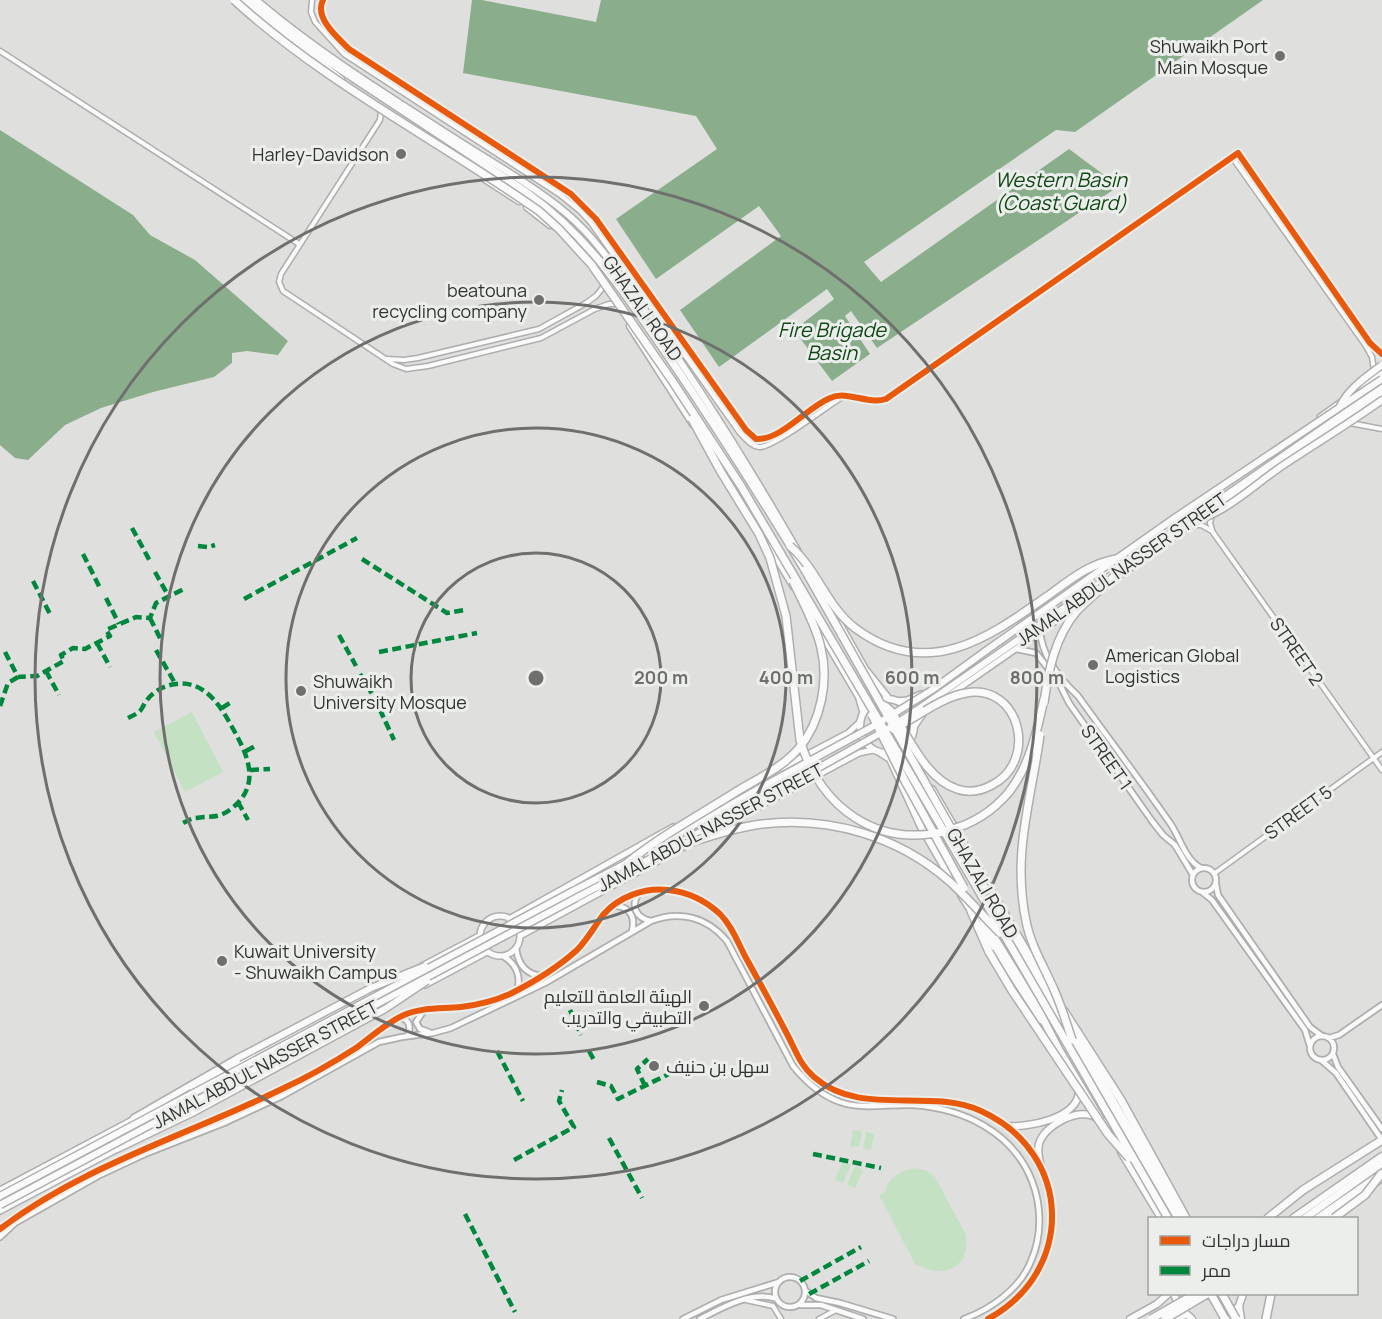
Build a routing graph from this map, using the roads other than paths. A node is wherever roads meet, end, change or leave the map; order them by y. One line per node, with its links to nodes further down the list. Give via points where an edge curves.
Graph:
1 (234, 0): 31 (highway, bridge, via 304,57 521,199 559,229 591,264)
2 (243, 0): 10 (main road, GHAZALI ROAD)
3 (250, 0): 41 (highway, via 310,49 526,192 575,232 599,258 698,400)
4 (256, 0): 50 (main road, GHAZALI ROAD, via 348,70 553,203 598,245 670,344 738,448 865,669)
5 (312, 0): 9 (street, via 312,16 332,43)
6 (323, 0): 8 (street, via 321,15 338,38)
7 (0, 51): 16 (street)
8 (407, 87): 9 (street); 14 (street)
9 (403, 93): 15 (street)
10 (381, 110): 11 (main road, GHAZALI ROAD); 12 (street)
11 (392, 117): 12 (street); 17 (main road, GHAZALI ROAD, via 552,226)
12 (380, 120): 16 (street)
13 (1232, 157): 22 (street, via 1238,153 1370,343); 27 (street, via 1366,346); 30 (street, via 886,399 872,401)
14 (571, 194): 15 (street); 30 (street, via 596,219 751,436 772,436 821,402)
15 (567, 200): 30 (street, via 591,223 740,433 753,444 760,447 775,442)
16 (299, 244): 23 (street, via 279,278 283,291)
17 (604, 286): 18 (main road, GHAZALI ROAD); 19 (street, via 596,296 557,321)
18 (616, 304): 20 (street, via 601,306 552,334); 56 (main road, GHAZALI ROAD, via 744,504 859,696)
19 (527, 332): 20 (street); 21 (street)
20 (529, 341): 24 (street)
21 (445, 352): 23 (street, via 410,360); 24 (street)
22 (1382, 354)
23 (386, 358): 24 (street, via 406,369)
24 (447, 362)
25 (1382, 365): 33 (main road, bridge, via 1350,391)
26 (1382, 373): 27 (main road, JAMAL ABDUL NASSER STREET)
27 (1379, 378): 33 (main road, JAMAL ABDUL NASSER STREET, bridge); 52 (main road, JAMAL ABDUL NASSER STREET, via 1141,547 924,692)
28 (1382, 387): 39 (main road, JAMAL ABDUL NASSER STREET)
29 (1382, 392): 34 (main road)
30 (845, 396)
31 (685, 400): 42 (highway, bridge); 51 (highway, bridge, via 770,558 786,616 797,725 805,757 820,784 845,811 884,832 915,836 962,827 979,818 996,806 1020,775 1035,739)
32 (1382, 400): 39 (main road, bridge, via 1223,509)
33 (1339, 409): 43 (main road, JAMAL ABDUL NASSER STREET, bridge)
34 (1350, 414): 35 (street, via 1348,420); 36 (main road)
35 (1352, 423): 36 (street); 37 (street)
36 (1336, 424): 38 (main road)
37 (1382, 429)
38 (1213, 509): 39 (main road); 40 (street)
39 (1186, 525): 40 (street, via 1201,525); 44 (main road, JAMAL ABDUL NASSER STREET); 45 (main road)
40 (1212, 531): 63 (street, STREET 2)
41 (790, 546): 43 (highway, bridge, via 853,626 888,646 924,653 980,640 1084,570); 54 (highway, GHAZALI ROAD, bridge)
42 (783, 556): 55 (highway, GHAZALI ROAD, bridge); 68 (highway, bridge, via 816,629 823,657 817,717 800,747 777,767)
43 (1116, 559): 68 (main road, JAMAL ABDUL NASSER STREET, bridge, via 917,699)
44 (1123, 567): 51 (highway, bridge, via 1075,613 1064,630 1054,653); 59 (main road, JAMAL ABDUL NASSER STREET, bridge)
45 (1040, 631): 46 (street, STREET 1); 47 (main road)
46 (1042, 647): 48 (street); 49 (street, STREET 1)
47 (1016, 649): 48 (street); 58 (main road, via 929,708)
48 (1036, 652): 53 (street, STREET 1)
49 (1078, 696): 53 (street); 65 (street, STREET 1)
50 (890, 699): 52 (main road); 56 (main road, via 875,702)
51 (1044, 699): 97 (highway, bridge, via 1022,834 1021,891 1030,937)
52 (897, 701): 58 (main road, via 910,711)
53 (1069, 703): 66 (street, STREET 1)
54 (881, 704): 59 (highway, bridge, via 891,711 896,719 902,728 906,735 933,773 957,789 976,791 998,782 1009,772 1018,754 1019,733 1011,712 999,700 982,693 952,697 923,712 901,725 897,728); 97 (highway, GHAZALI ROAD, bridge)
55 (871, 706): 82 (highway, GHAZALI ROAD, bridge); 100 (highway, bridge, via 880,732 964,888)
56 (864, 711): 57 (main road)
57 (860, 722): 61 (main road, via 861,735); 77 (main road, via 848,733)
58 (914, 727): 60 (main road)
59 (886, 730): 67 (main road, JAMAL ABDUL NASSER STREET, bridge)
60 (912, 736): 61 (main road, via 899,751); 88 (main road, GHAZALI ROAD, via 913,755)
61 (876, 751): 76 (main road, GHAZALI ROAD, via 890,759 921,827); 81 (main road, via 859,753)
62 (1382, 752): 63 (street, STREET 5)
63 (1373, 758): 64 (street, STREET 2); 70 (street, STREET 5)
64 (1382, 770)
65 (1170, 824): 66 (street, via 1168,832); 69 (street, STREET 1)
66 (1159, 831): 71 (street, STREET 1, via 1175,845)
67 (673, 848): 82 (highway, bridge, via 761,824 817,823 851,830 891,843 933,868); 86 (main road, JAMAL ABDUL NASSER STREET, bridge)
68 (627, 862): 86 (main road, JAMAL ABDUL NASSER STREET, bridge)
69 (1202, 868): 70 (street); 71 (street)
70 (1215, 873): 72 (street)
71 (1193, 875): 73 (street, via 1193,885)
72 (1216, 884): 73 (street, via 1211,891); 95 (street, via 1218,895 1310,1027)
73 (1202, 892): 99 (street, via 1212,900 1305,1030)
74 (639, 893): 75 (street); 78 (street, via 634,901 636,911); 104 (street, via 669,890 685,894 722,916 800,1063 816,1079 854,1098)
75 (612, 906): 79 (street, via 628,910 634,922); 87 (street, via 580,947)
76 (971, 911): 100 (main road, GHAZALI ROAD); 118 (highway, bridge, via 1011,989 1108,1134)
77 (509, 919): 80 (main road, via 489,919); 81 (main road)
78 (651, 921): 79 (street); 106 (street, via 688,916 704,921 722,934 793,1066 818,1091 853,1105 913,1105)
79 (632, 931): 93 (street, via 535,988)
80 (479, 936): 84 (main road); 107 (main road)
81 (520, 936): 83 (main road)
82 (1007, 940): 118 (highway, GHAZALI ROAD, bridge)
83 (516, 948): 85 (main road); 87 (street, via 527,972)
84 (487, 952): 85 (main road); 114 (main road)
85 (503, 956): 89 (street, via 519,975)
86 (445, 963): 107 (main road, bridge, via 404,973 371,988); 114 (main road, bridge, via 385,1009); 122 (main road, JAMAL ABDUL NASSER STREET, bridge); 123 (main road, JAMAL ABDUL NASSER STREET, bridge)
87 (543, 976): 89 (street)
88 (1042, 978): 130 (highway, via 1107,1077); 131 (main road, GHAZALI ROAD)
89 (517, 990): 91 (street, via 484,1003)
90 (1382, 1006): 96 (street); 98 (street)
91 (425, 1010): 92 (street); 93 (street, via 417,1025)
92 (400, 1017): 94 (street, via 410,1025); 113 (street, via 290,1086)
93 (433, 1033): 94 (street)
94 (408, 1036): 113 (street, via 379,1042 282,1096 224,1123)
95 (1322, 1036): 96 (street); 99 (street)
96 (1329, 1038): 98 (street)
97 (1072, 1040): 129 (highway, GHAZALI ROAD)
98 (1334, 1044): 101 (street)
99 (1310, 1046): 102 (street, via 1314,1057)
100 (1058, 1048): 103 (main road, GHAZALI ROAD)
101 (1333, 1054): 102 (street); 111 (street)
102 (1321, 1060): 112 (street, via 1336,1073)
103 (1076, 1076): 109 (main road, GHAZALI ROAD); 110 (main road, via 1079,1098 1073,1107 1045,1123)
104 (949, 1103): 105 (street); 106 (street)
105 (978, 1109): 108 (street, via 973,1112); 110 (street)
106 (944, 1110): 108 (street)
107 (134, 1118): 121 (main road)
108 (973, 1120): 125 (street, via 1010,1145 1025,1164 1036,1191)
109 (1104, 1124): 119 (main road, via 1085,1112 1049,1128 1039,1143); 127 (main road, GHAZALI ROAD)
110 (1005, 1126): 119 (street, via 1030,1148)
111 (1382, 1130)
112 (1382, 1140): 132 (highway, via 1303,1190)
113 (164, 1143): 115 (street)
114 (117, 1149): 124 (main road)
115 (151, 1149): 138 (street, via 79,1179); 139 (street, via 15,1223)
116 (1382, 1156): 133 (main road)
117 (1382, 1163): 134 (highway)
118 (1135, 1164): 128 (highway, GHAZALI ROAD, bridge)
119 (1041, 1167): 126 (street, via 1050,1192)
120 (1382, 1176): 135 (highway); 136 (main road); 137 (highway, bridge, via 1365,1195)
121 (0, 1190)
122 (0, 1196)
123 (0, 1205)
124 (0, 1211)
125 (1039, 1214): 126 (street); 142 (street, via 1038,1242 1031,1263)
126 (1052, 1215): 155 (street, via 1050,1243 1041,1269)
127 (1160, 1217)
128 (1167, 1217)
129 (1177, 1217)
130 (1183, 1217)
131 (1183, 1217)
132 (1269, 1217)
133 (1294, 1217)
134 (1306, 1217)
135 (1320, 1217)
136 (1324, 1217)
137 (1335, 1217)
138 (0, 1229)
139 (0, 1237)
140 (779, 1282): 141 (street, via 795,1278); 152 (street); 153 (street)
141 (806, 1291): 156 (street); 168 (street, via 816,1298)
142 (1006, 1294): 155 (street); 169 (street, via 980,1313)
143 (1166, 1295): 171 (main road)
144 (1175, 1295): 162 (main road)
145 (1192, 1295): 172 (highway, bridge)
146 (1206, 1295): 173 (highway, bridge)
147 (1210, 1295): 176 (highway, bridge)
148 (1224, 1295): 177 (highway, bridge)
149 (1231, 1295): 176 (highway, bridge)
150 (1242, 1295): 157 (main road)
151 (1271, 1295): 179 (highway)
152 (777, 1299): 154 (street); 156 (street, via 786,1307)
153 (721, 1300): 158 (street); 159 (street)
154 (745, 1300): 159 (street); 165 (street, via 773,1306)
155 (1012, 1303): 170 (street)
156 (797, 1306): 160 (street, via 814,1304)
157 (1239, 1306): 176 (main road); 178 (main road)
158 (707, 1307): 161 (street); 163 (street)
159 (723, 1307): 161 (street)
160 (836, 1310): 166 (street); 167 (street)
161 (710, 1314): 164 (street)
162 (1186, 1315): 174 (main road); 175 (main road)
163 (683, 1319)
164 (700, 1319)
165 (781, 1319)
166 (819, 1319)
167 (863, 1319)
168 (893, 1319)
169 (964, 1319)
170 (988, 1319)
171 (1130, 1319)
172 (1151, 1319)
173 (1165, 1319)
174 (1173, 1319)
175 (1192, 1319)
176 (1226, 1319)
177 (1236, 1319)
178 (1241, 1319)
179 (1266, 1319)

